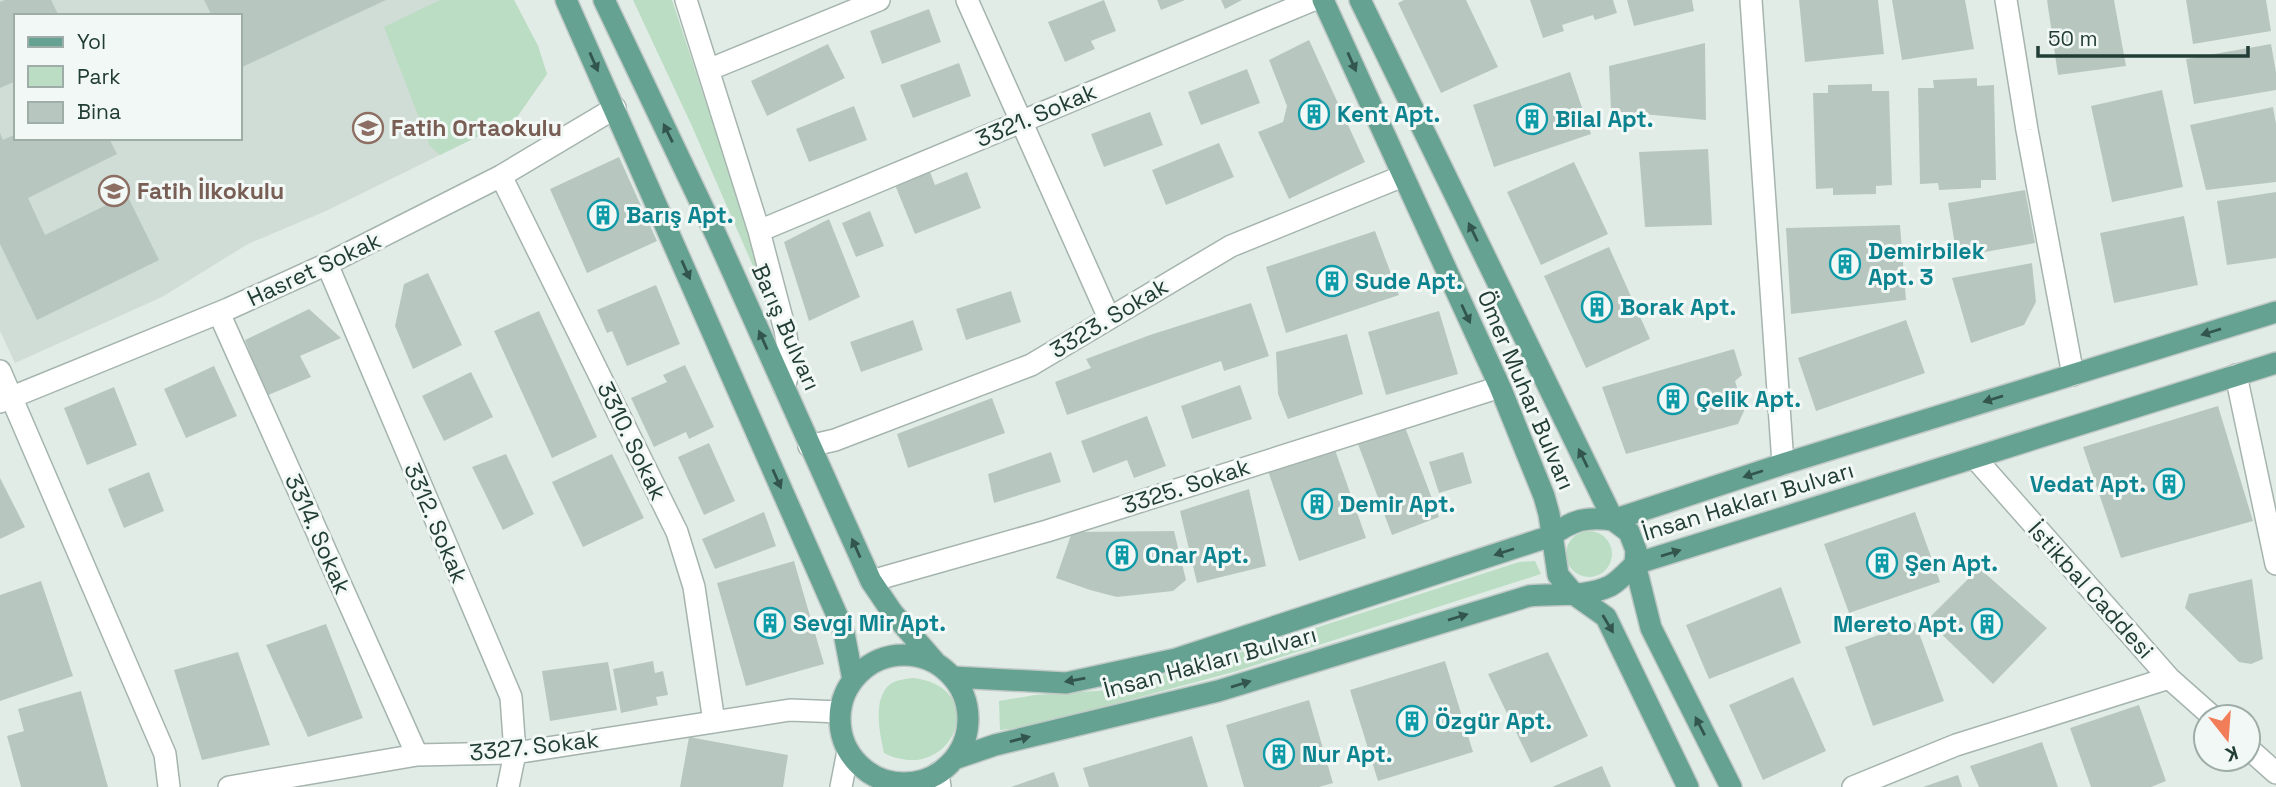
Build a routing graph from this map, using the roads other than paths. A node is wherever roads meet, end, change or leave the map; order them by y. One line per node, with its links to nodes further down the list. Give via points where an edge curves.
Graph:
1 (566, 0): 12 (main road, one-way to 12)
2 (604, 0): 25 (main road, Barış Bulvarı, one-way to 2)
3 (686, 0): 11 (street)
4 (879, 0): 11 (street)
5 (967, 0): 13 (street)
6 (1312, 0): 13 (street, 3321. Sokak)
7 (1323, 0): 15 (main road, Ömer Muhar Bulvarı, one-way to 15)
8 (1360, 0): 31 (main road, Ömer Muhar Bulvarı, one-way to 8)
9 (1751, 0): 30 (street)
10 (2006, 0): 23 (street)
11 (708, 70): 16 (street)
12 (615, 108): 14 (street, Hasret Sokak); 40 (main road, one-way to 40, via 844,633)
13 (1023, 121): 16 (street, 3321. Sokak); 20 (street)
14 (501, 176): 17 (street, Hasret Sokak); 43 (street, 3310. Sokak, via 677,532 694,587)
15 (1403, 176): 20 (street, 3323. Sokak, via 1231,246); 26 (main road, Ömer Muhar Bulvarı, one-way to 26)
16 (760, 230): 25 (street, via 791,365)
17 (327, 264): 19 (street, Hasret Sokak); 45 (street, 3312. Sokak, via 511,697)
18 (2276, 312): 23 (main road, İnsan Hakları Bulvarı, one-way to 23)
19 (219, 313): 27 (street, Hasret Sokak); 46 (street, 3314. Sokak)
20 (1109, 318): 28 (street, 3323. Sokak, via 1031,365)
21 (2276, 363): 24 (main road, İnsan Hakları Bulvarı)
22 (0, 371): 27 (street)
23 (2073, 374): 30 (main road, İnsan Hakları Bulvarı, one-way to 30)
24 (2236, 375): 29 (main road, İnsan Hakları Bulvarı); 34 (street)
25 (784, 387): 28 (main road, Barış Bulvarı)
26 (1500, 387): 32 (main road, Ömer Muhar Bulvarı, via 1544,496); 35 (street, 3325. Sokak, via 1047,531)
27 (6, 400): 52 (street, via 165,754)
28 (809, 446): 35 (main road, Barış Bulvarı, one-way to 28)
29 (1975, 458): 33 (main road, İnsan Hakları Bulvarı, one-way to 29); 39 (street, İstikbal Caddesi)
30 (1783, 464): 31 (main road, İnsan Hakları Bulvarı, one-way to 31)
31 (1613, 520): 32 (main road, İnsan Hakları Bulvarı, via 1593,517 1569,523); 33 (main road, Ömer Muhar Bulvarı, via 1629,532 1636,550)
32 (1551, 536): 36 (main road, Ömer Muhar Bulvarı, via 1558,575); 38 (main road, İnsan Hakları Bulvarı, one-way to 38, via 1176,659 1066,682)
33 (1635, 564): 36 (main road, İnsan Hakları Bulvarı, via 1611,586); 57 (main road, Ömer Muhar Bulvarı, one-way to 33, via 1651,628)
34 (2276, 564)
35 (871, 581): 37 (main road, Barış Bulvarı)
36 (1575, 595): 47 (main road, İnsan Hakları Bulvarı, one-way to 36, via 1218,691 1529,596); 56 (main road, Ömer Muhar Bulvarı, one-way to 56, via 1606,617)
37 (936, 663): 38 (main road); 40 (main road, via 901,654 866,667)
38 (953, 677): 47 (main road, via 964,696 968,718 965,739)
39 (2169, 678): 41 (street, İstikbal Caddesi); 58 (street, via 1956,745)
40 (853, 680): 42 (main road)
41 (2197, 703)
42 (840, 712): 43 (street, 3327. Sokak, via 790,710); 44 (main road)
43 (714, 722): 45 (street, 3327. Sokak)
44 (848, 751): 51 (main road, via 861,767); 55 (street)
45 (515, 753): 46 (street, 3327. Sokak); 54 (street, 3312. Sokak)
46 (417, 755): 53 (street, 3327. Sokak)
47 (954, 759): 50 (main road)
48 (2262, 760): 49 (street)
49 (2276, 773)
50 (939, 780): 51 (main road)
51 (896, 785)
52 (169, 787)
53 (229, 787)
54 (508, 787)
55 (842, 787)
56 (1688, 787)
57 (1731, 787)
58 (1853, 787)

